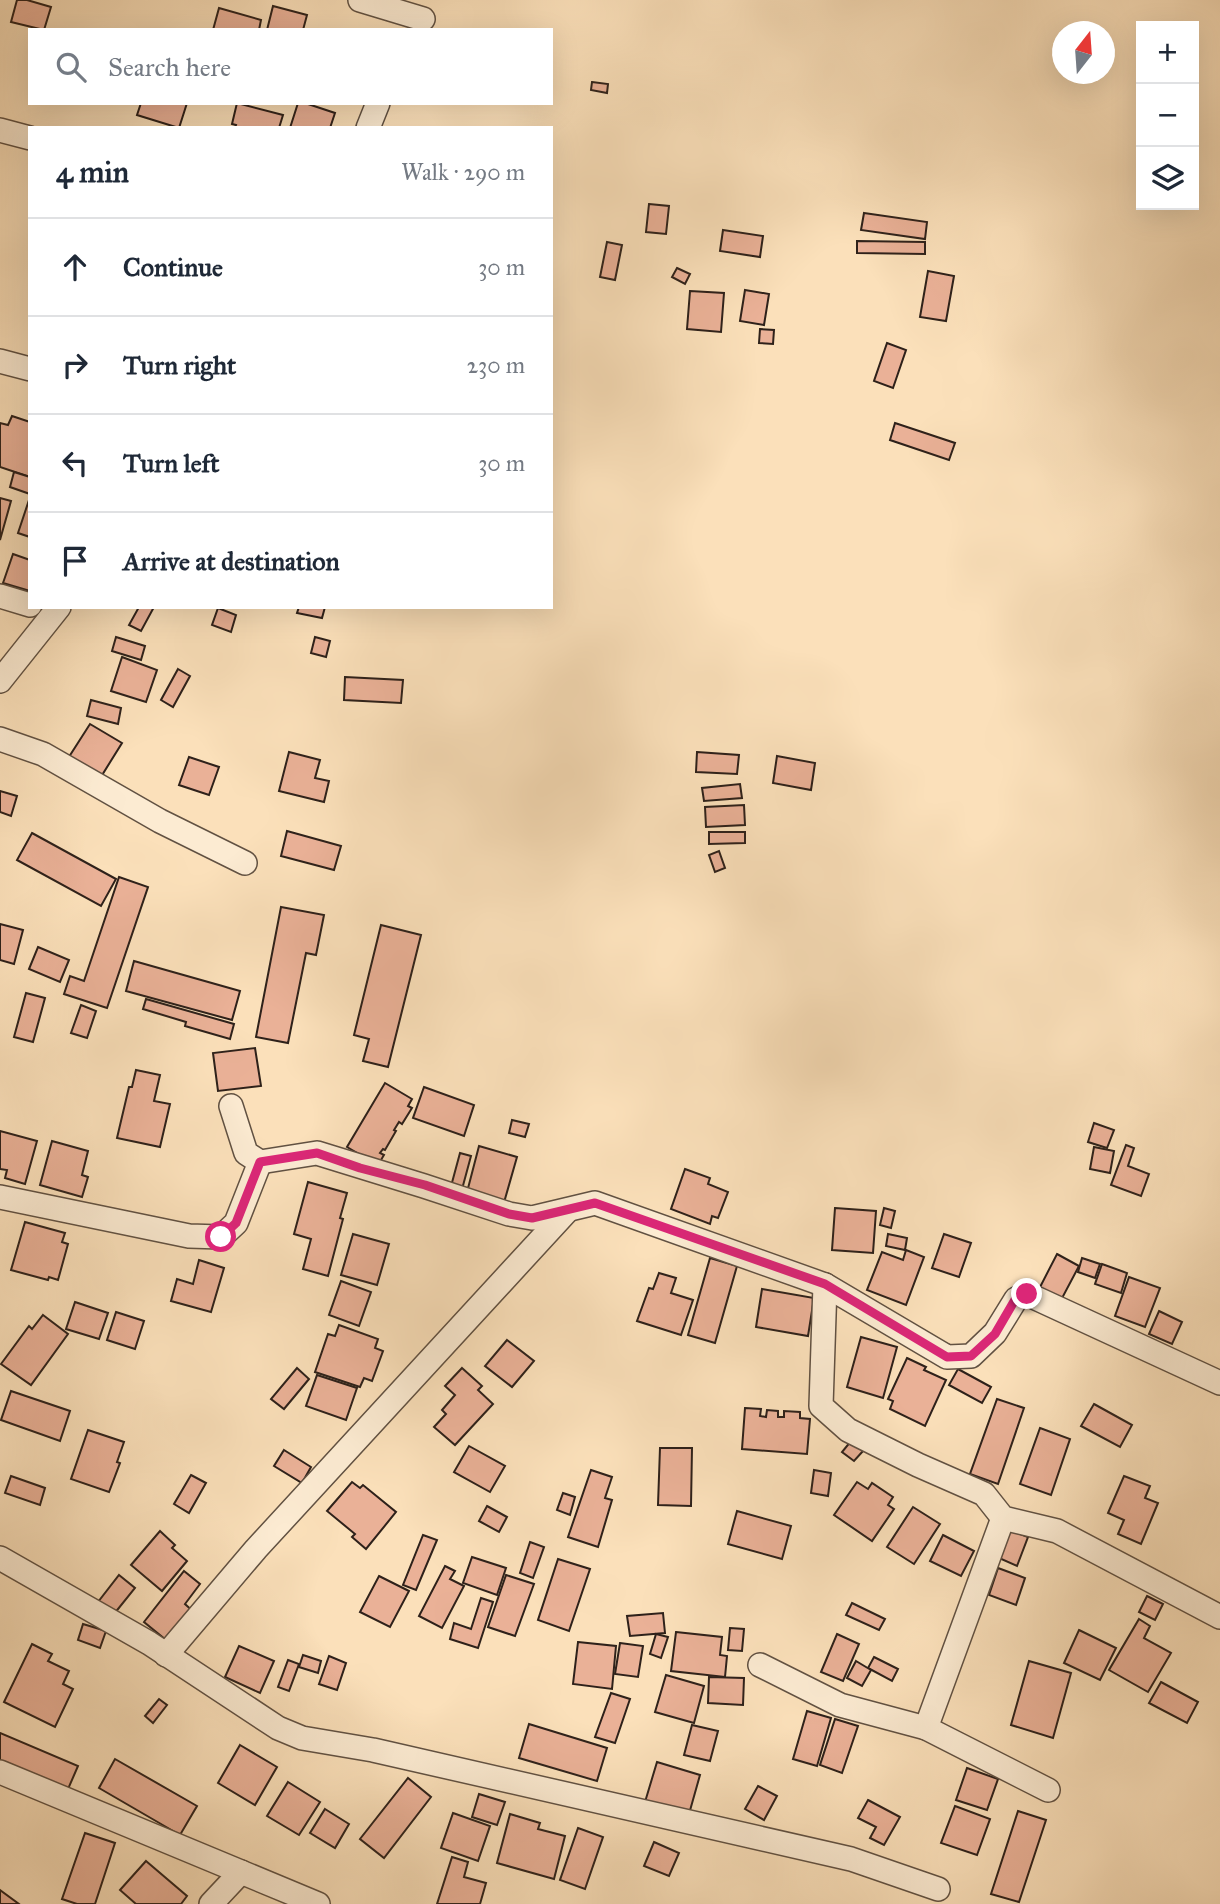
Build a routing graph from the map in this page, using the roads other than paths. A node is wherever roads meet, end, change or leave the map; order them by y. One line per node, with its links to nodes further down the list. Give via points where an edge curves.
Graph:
1 (360, 0): 2 (street)
2 (423, 16)
3 (377, 105): 4 (street)
4 (369, 126)
5 (0, 130): 6 (street)
6 (28, 137)
7 (0, 361): 8 (street)
8 (28, 368)
9 (0, 596): 10 (street)
10 (28, 604)
11 (50, 609): 12 (street)
12 (0, 681)
13 (0, 738): 14 (street, via 43,754)
14 (244, 863)
15 (231, 1106): 16 (street, via 246,1153)
16 (260, 1162): 17 (street, via 236,1223 221,1237 189,1236); 18 (street, via 317,1153 509,1214 532,1218)
17 (0, 1197)
18 (568, 1210): 19 (street, via 595,1203); 24 (street, via 256,1549)
19 (825, 1284): 20 (street, via 947,1357 971,1356 995,1334 1016,1298 1027,1294); 21 (street, via 821,1406 848,1430 984,1494)
20 (1220, 1383)
21 (1003, 1518): 23 (street, via 1057,1531); 26 (street)
22 (0, 1558): 24 (street)
23 (1220, 1617)
24 (166, 1655): 30 (street, via 278,1728 302,1738 373,1750 851,1859)
25 (760, 1665): 26 (street, via 840,1705)
26 (926, 1728): 28 (street)
27 (0, 1772): 29 (street)
28 (1048, 1790)
29 (241, 1872): 31 (street); 32 (street)
30 (938, 1889)
31 (211, 1904)
32 (318, 1904)

